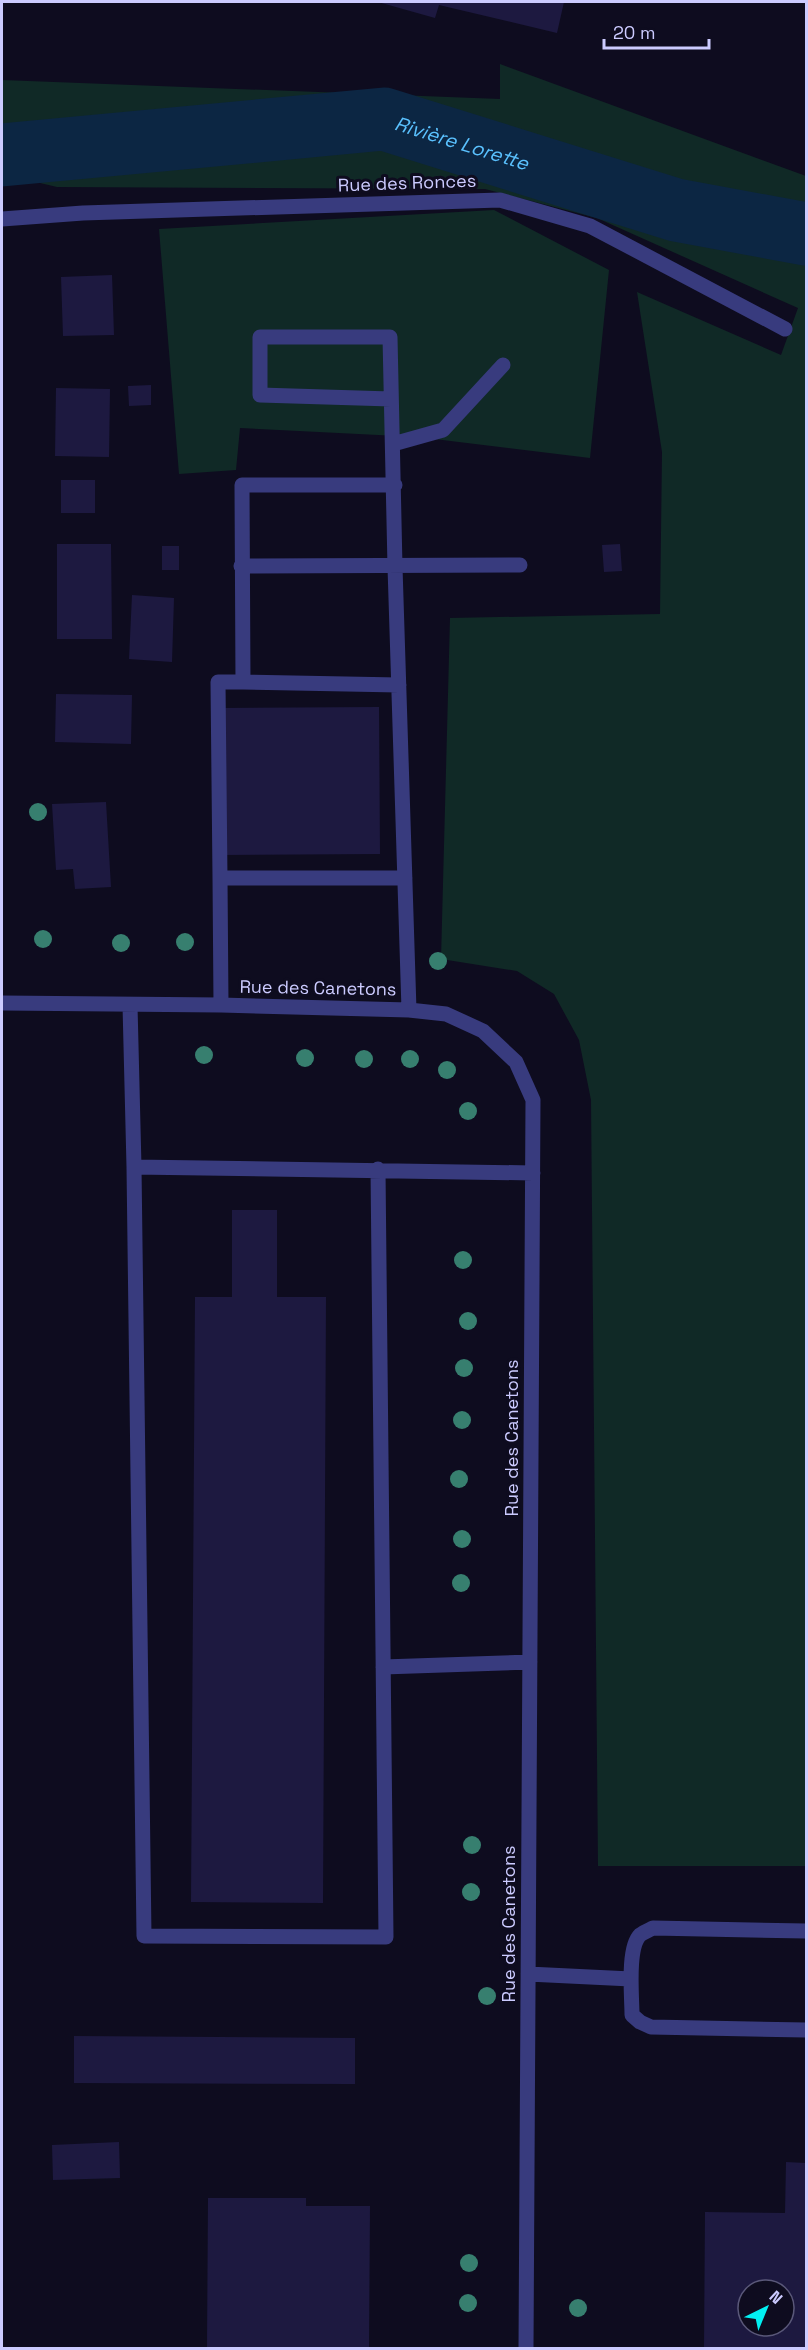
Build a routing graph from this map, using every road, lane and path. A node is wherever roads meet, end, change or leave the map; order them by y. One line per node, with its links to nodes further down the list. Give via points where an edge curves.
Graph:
1 (2, 219): 2 (street, Rue des Ronces, via 500,200 590,226)
2 (785, 329)
3 (503, 366): 5 (street, via 443,430)
4 (391, 399): 4 (street, via 260,395 260,337 390,337); 5 (street)
5 (393, 444): 6 (street)
6 (395, 485): 8 (street, via 242,485); 9 (street)
7 (520, 565): 9 (street)
8 (241, 566): 9 (street); 10 (street)
9 (395, 567): 11 (street)
10 (243, 682): 11 (street); 12 (street, via 218,682)
11 (399, 685): 13 (street)
12 (220, 878): 13 (street); 16 (street)
13 (405, 878): 17 (street)
14 (2, 1003): 15 (street, Rue des Canetons)
15 (130, 1005): 16 (street, Rue des Canetons); 18 (street)
16 (221, 1005): 17 (street, Rue des Canetons)
17 (409, 1010): 20 (street, Rue des Canetons, via 446,1014 483,1031 516,1062 533,1100)
18 (134, 1167): 19 (street); 22 (street, via 144,1936 386,1937)
19 (378, 1169): 20 (street); 22 (street)
20 (533, 1173): 21 (street, Rue des Canetons)
21 (530, 1662): 22 (street); 24 (street, Rue des Canetons)
22 (383, 1667)
23 (807, 1931): 25 (street, via 653,1928 640,1936 634,1946)
24 (528, 1974): 25 (street); 27 (street, Rue des Canetons)
25 (631, 1979): 26 (street, via 632,2015 651,2027)
26 (807, 2030)
27 (526, 2349)

